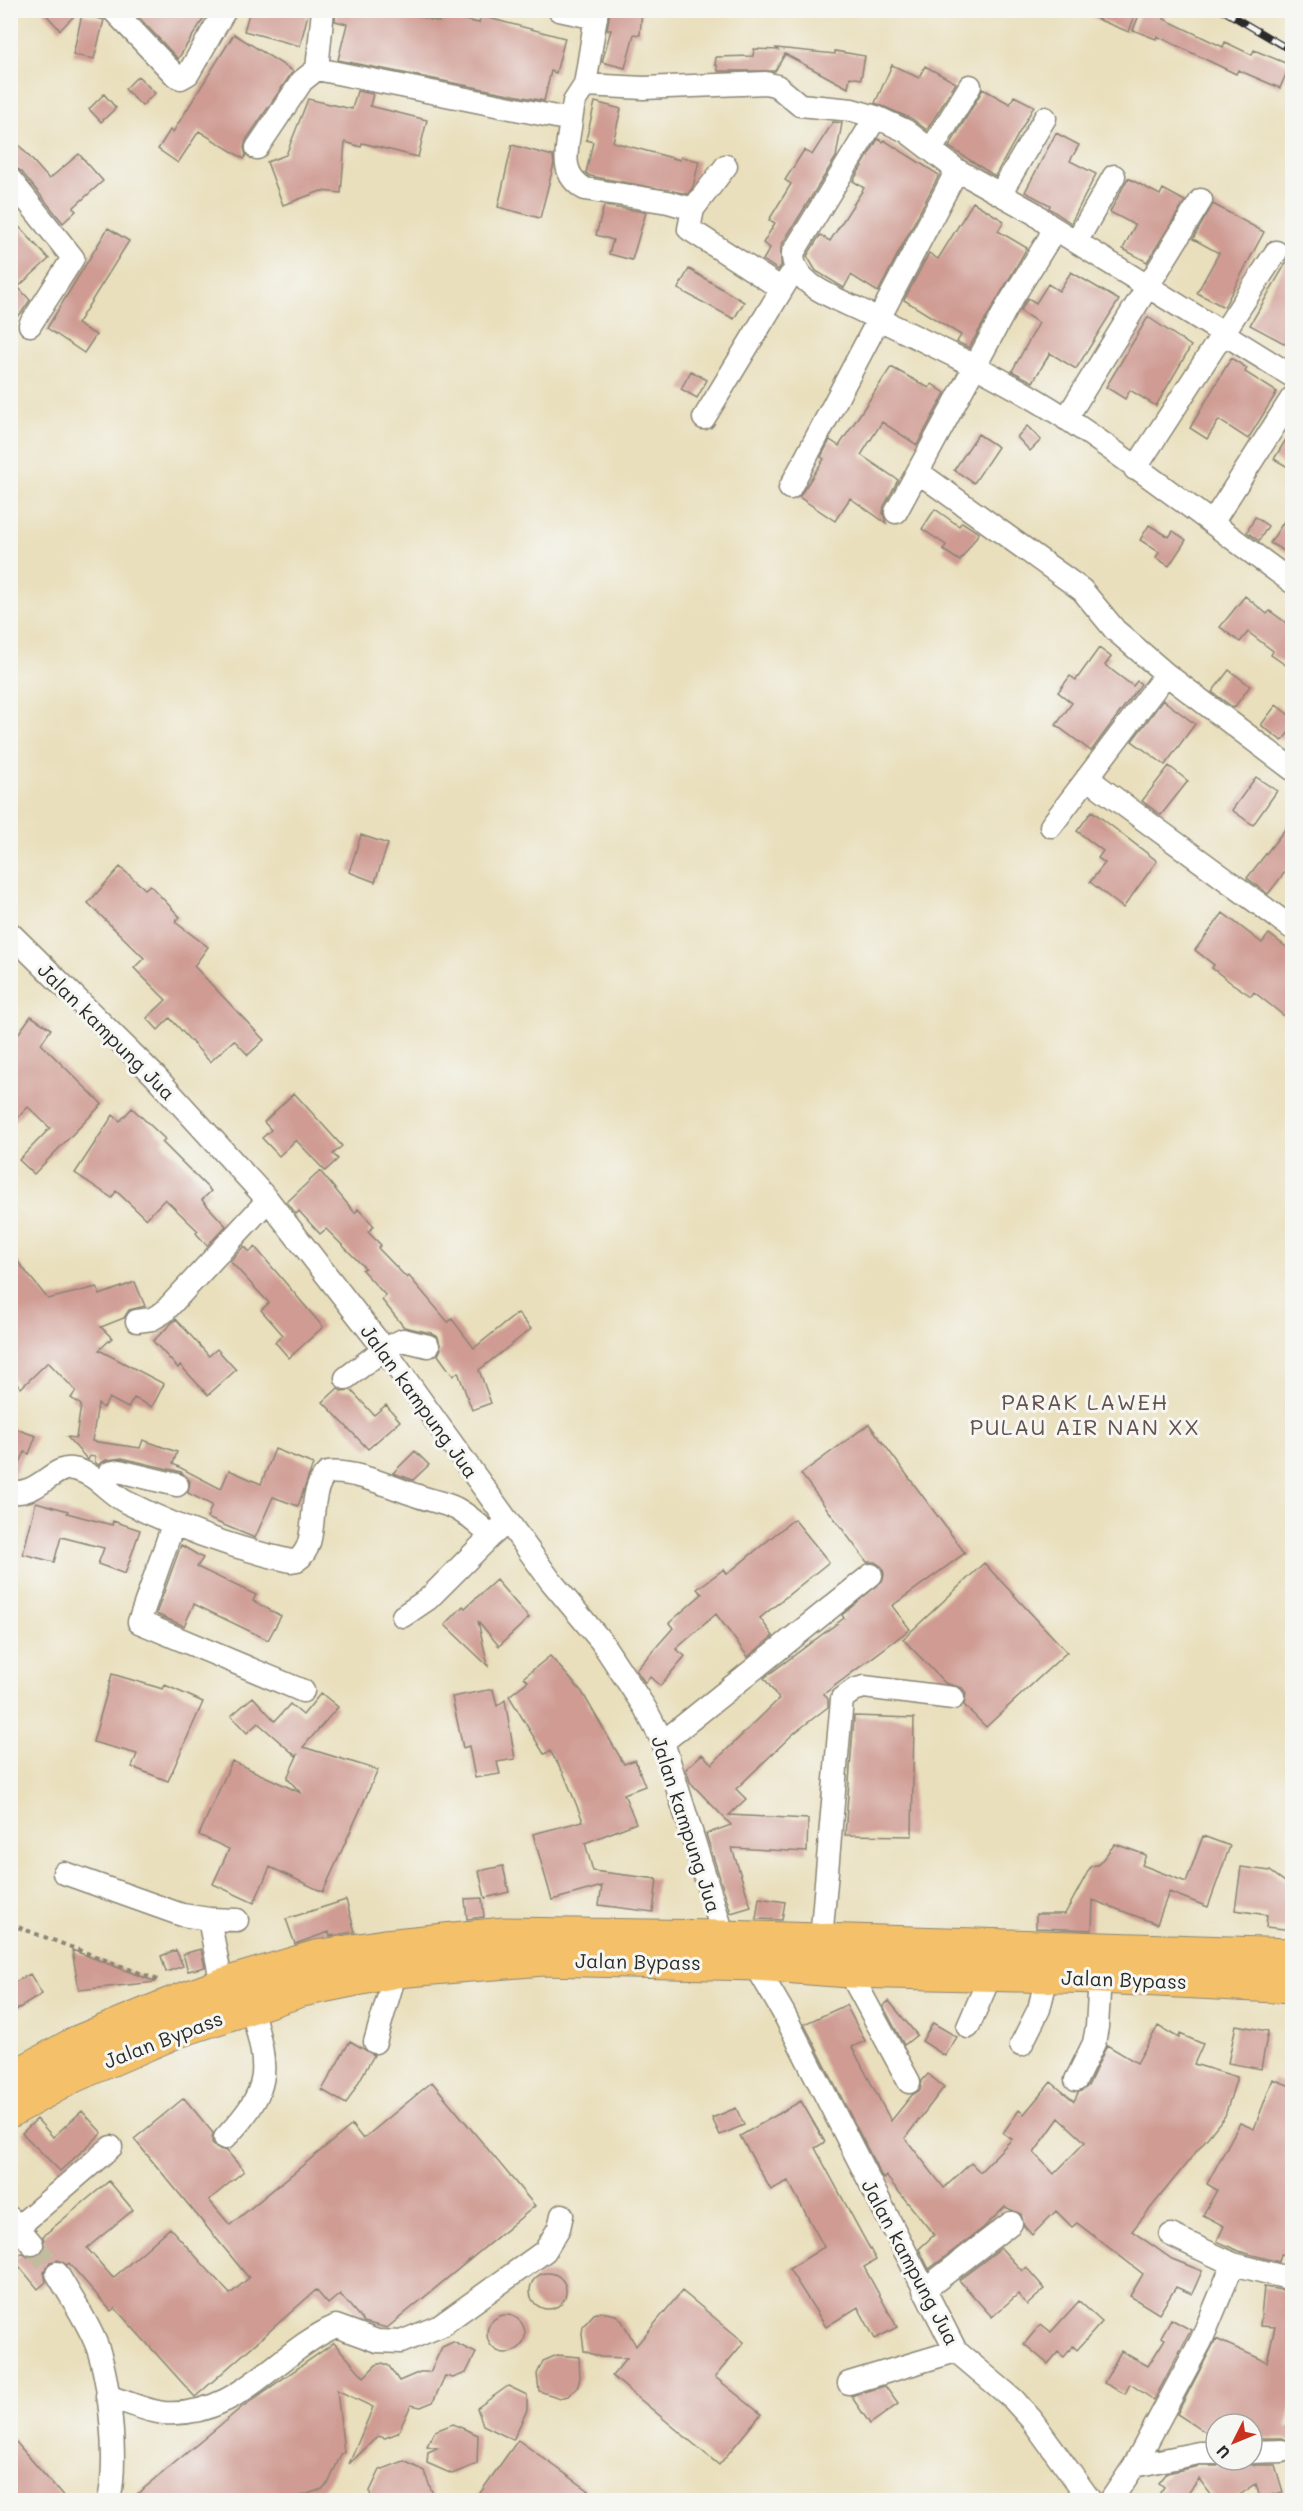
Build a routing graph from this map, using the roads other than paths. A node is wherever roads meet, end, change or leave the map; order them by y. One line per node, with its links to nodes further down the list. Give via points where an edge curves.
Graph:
1 (113, 10): 2 (street, via 181,78 188,74)
2 (225, 10)
3 (323, 10): 6 (street)
4 (559, 10): 5 (street)
5 (596, 14): 7 (street)
6 (316, 69): 11 (street); 12 (street, via 302,81)
7 (585, 86): 9 (street, via 766,83 777,86 800,105 852,110); 11 (street, via 574,102)
8 (970, 86): 13 (street)
9 (876, 117): 13 (street, via 906,131); 24 (street, via 796,246 792,259)
10 (1045, 118): 18 (street)
11 (572, 120): 20 (street, via 566,163 575,184)
12 (257, 148)
13 (931, 150): 15 (street)
14 (726, 166): 20 (street)
15 (957, 170): 18 (street); 27 (street)
16 (1114, 176): 22 (street)
17 (10, 179): 28 (street, via 74,258)
18 (1000, 194): 21 (street)
19 (1201, 200): 25 (street)
20 (693, 209): 26 (street, via 689,229)
21 (1048, 225): 22 (street); 30 (street, via 1049,239)
22 (1076, 242): 25 (street)
23 (1276, 252): 29 (street)
24 (795, 267): 26 (street); 27 (street, via 814,286)
25 (1146, 286): 29 (street); 34 (street)
26 (782, 289): 33 (street)
27 (878, 319): 30 (street); 37 (street)
28 (30, 325)
29 (1224, 334): 31 (street); 35 (street)
30 (976, 367): 34 (street); 36 (street)
31 (1293, 376)
32 (1293, 398): 39 (street)
33 (704, 418)
34 (1066, 419): 35 (street)
35 (1135, 469): 39 (street)
36 (918, 472): 38 (street); 41 (street, via 1082,591 1115,630)
37 (790, 488)
38 (896, 512)
39 (1212, 524): 40 (street)
40 (1293, 582)
41 (1166, 674): 42 (street); 43 (street)
42 (1293, 769)
43 (1087, 778): 44 (street); 45 (street)
44 (1051, 826)
45 (1292, 928)
46 (10, 933): 47 (street, Jalan kampung Jua, via 155,1076)
47 (268, 1200): 48 (street, via 164,1312); 50 (street, Jalan kampung Jua)
48 (137, 1321)
49 (428, 1346): 50 (street, via 406,1340)
50 (384, 1349): 51 (street); 56 (street, Jalan kampung Jua)
51 (346, 1378)
52 (102, 1482): 53 (street, via 109,1473 119,1472); 54 (street, via 85,1472 66,1468 28,1491); 55 (street, via 122,1500)
53 (177, 1485)
54 (10, 1492)
55 (173, 1525): 56 (street, via 246,1551 297,1560 305,1552 310,1534 316,1486 327,1473 334,1472 456,1509); 59 (street, via 139,1622)
56 (499, 1529): 58 (street, via 428,1599); 61 (street, Jalan kampung Jua, via 550,1580 601,1641)
57 (871, 1575): 61 (street)
58 (403, 1616)
59 (303, 1691)
60 (952, 1698): 66 (street, via 864,1687 842,1699)
61 (663, 1742): 65 (street, Jalan kampung Jua)
62 (64, 1873): 63 (street, via 182,1915)
63 (209, 1919): 64 (street); 74 (street)
64 (237, 1920)
65 (724, 1937): 66 (highway, Jalan Bypass); 74 (highway, Jalan Bypass, via 504,1934 316,1957)
66 (821, 1940): 67 (highway, Jalan Bypass)
67 (1293, 1955)
68 (755, 1964): 69 (highway, Jalan Bypass, via 543,1959); 70 (highway, Jalan Bypass); 94 (street, Jalan kampung Jua)
69 (396, 1971): 76 (highway, Jalan Bypass, via 303,1990); 79 (street)
70 (849, 1971): 71 (highway, Jalan Bypass); 83 (street)
71 (991, 1974): 72 (highway, Jalan Bypass); 78 (street)
72 (1047, 1976): 73 (highway, Jalan Bypass); 80 (street, via 1040,2009)
73 (1100, 1977): 75 (highway, Jalan Bypass); 82 (street, via 1094,2043)
74 (222, 1985): 77 (highway, Jalan Bypass)
75 (1293, 1987)
76 (251, 2006): 77 (highway, Jalan Bypass); 85 (street, via 264,2057 264,2076 256,2100)
77 (174, 2012): 81 (highway, Jalan Bypass, via 78,2042); 84 (highway, Jalan Bypass)
78 (968, 2027)
79 (375, 2042)
80 (1021, 2044)
81 (10, 2079)
82 (1076, 2080)
83 (909, 2082)
84 (10, 2111)
85 (225, 2138)
86 (111, 2146): 89 (street)
87 (562, 2216): 97 (street, via 545,2251 440,2326 401,2342 378,2342 336,2326 315,2336 222,2404 195,2412 162,2413)
88 (1011, 2223): 94 (street)
89 (20, 2230)
90 (1171, 2235): 91 (street)
91 (1233, 2264): 93 (street); 101 (street, via 1201,2341)
92 (57, 2273): 97 (street, via 97,2346)
93 (1293, 2279)
94 (924, 2290): 95 (street, Jalan kampung Jua)
95 (956, 2351): 96 (street); 103 (street, Jalan kampung Jua, via 1032,2420)
96 (849, 2383)
97 (107, 2396): 102 (street, via 112,2464)
98 (1282, 2451): 99 (street)
99 (1264, 2452)
100 (1204, 2453): 101 (street)
101 (1134, 2466): 104 (street)
102 (109, 2500)
103 (1090, 2500)
104 (1112, 2500)

